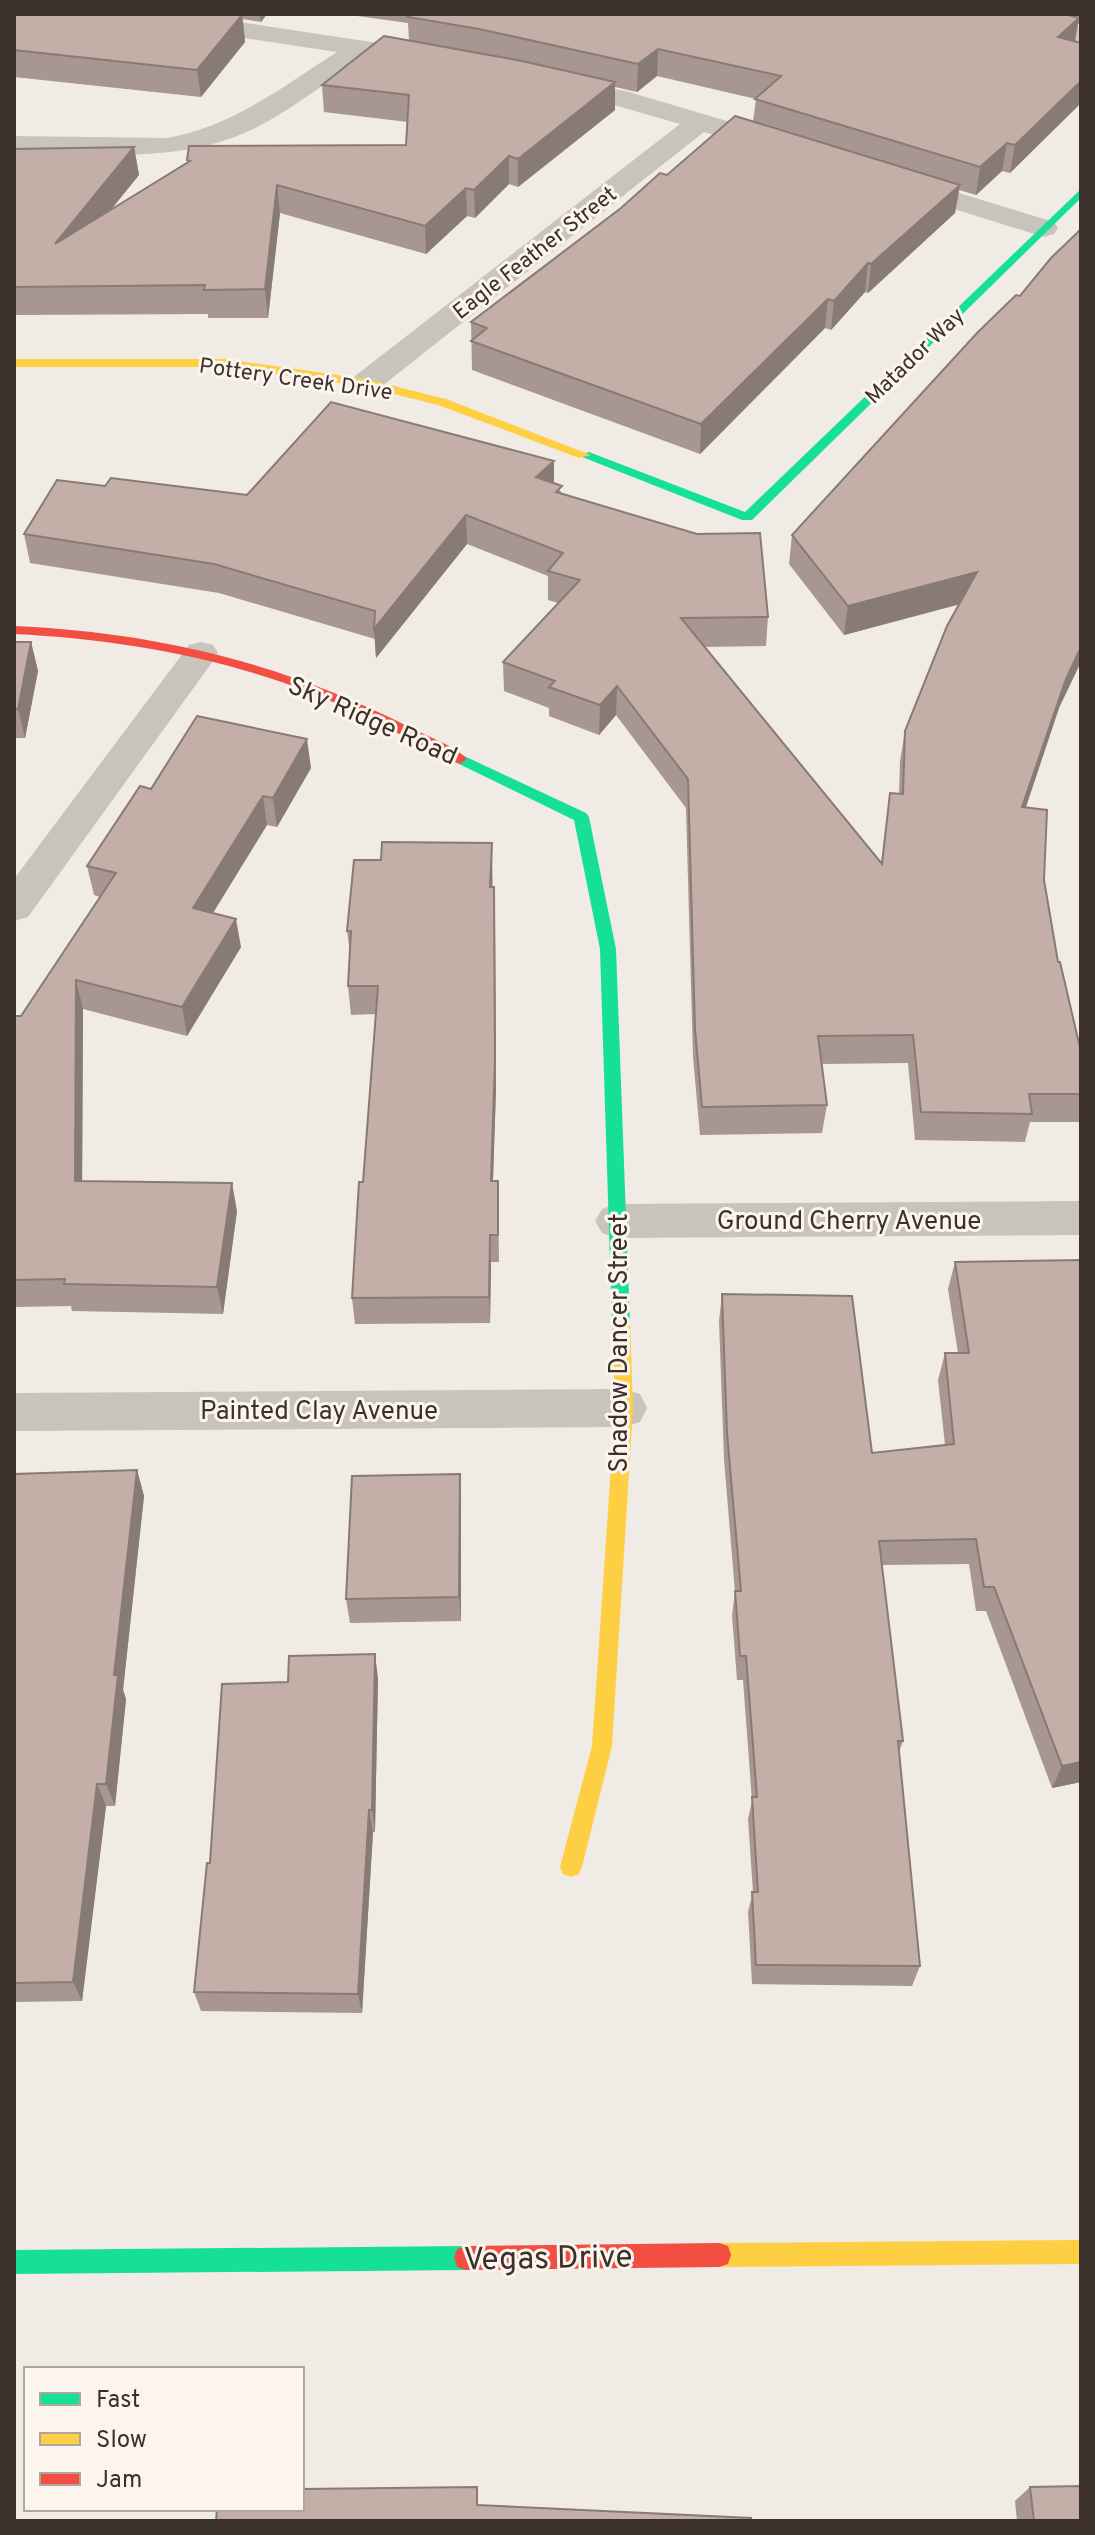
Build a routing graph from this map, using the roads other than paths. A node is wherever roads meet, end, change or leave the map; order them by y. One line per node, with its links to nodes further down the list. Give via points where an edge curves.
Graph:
1 (138, 14): 4 (street)
2 (1002, 14): 3 (street)
3 (1081, 36)
4 (361, 48): 5 (street); 8 (street, via 243,124 197,141 167,146)
5 (450, 62)
6 (542, 81): 7 (street)
7 (701, 121): 9 (street); 14 (street, Eagle Feather Street)
8 (14, 144)
9 (805, 154)
10 (880, 177): 12 (street)
11 (1081, 192): 12 (street, Matador Way)
12 (1044, 228): 15 (street, Matador Way)
13 (14, 363): 14 (street, Pottery Creek Drive, via 225,363)
14 (366, 383): 15 (street, Pottery Creek Drive, via 442,402)
15 (747, 517)
16 (14, 630): 17 (street, Sky Ridge Road, via 76,632)
17 (201, 653): 18 (street, Sky Ridge Road, via 318,690); 19 (street)
18 (581, 817): 21 (street, Shadow Dancer Street, via 608,949)
19 (14, 907)
20 (1081, 1218): 21 (street, Ground Cherry Avenue)
21 (617, 1221): 22 (street, Shadow Dancer Street)
22 (624, 1408): 23 (street, Painted Clay Avenue); 24 (street, Shadow Dancer Street, via 602,1746)
23 (14, 1412)
24 (571, 1867)
25 (1081, 2252): 26 (street, Vegas Drive)
26 (14, 2262)

